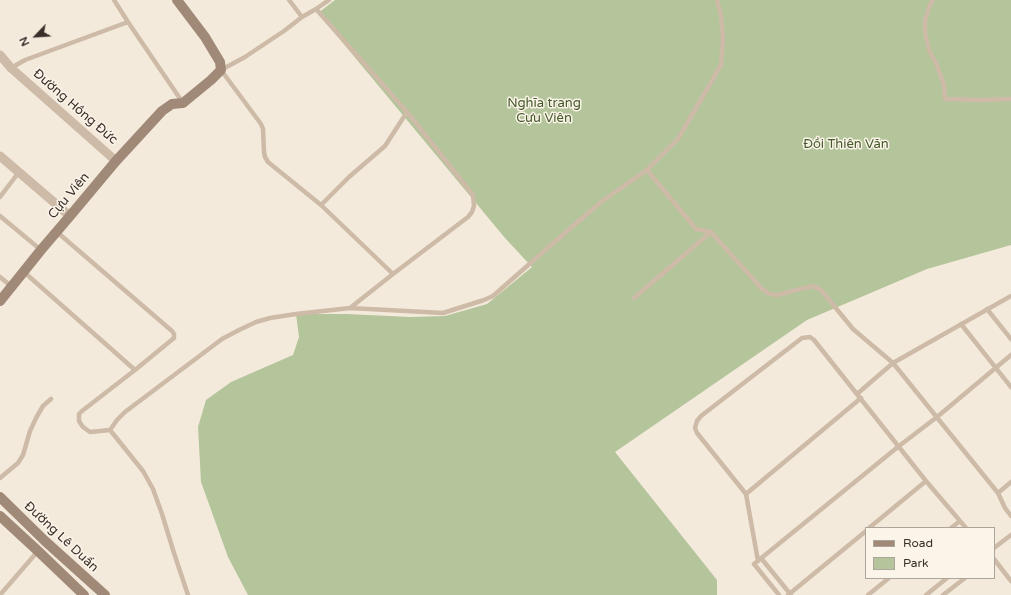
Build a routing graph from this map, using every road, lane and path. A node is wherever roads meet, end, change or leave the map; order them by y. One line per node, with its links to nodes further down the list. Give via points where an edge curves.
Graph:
1 (114, 0): 9 (lane)
2 (177, 0): 12 (street, via 205,37 220,62)
3 (289, 0): 8 (lane)
4 (329, 0): 7 (lane)
5 (717, 0): 18 (lane, via 723,39 721,65 678,139)
6 (933, 0): 13 (lane, via 925,20 925,33 929,50 944,84 944,99)
7 (316, 9): 8 (lane); 15 (lane)
8 (302, 17): 12 (lane, via 245,57)
9 (128, 22): 11 (lane, via 25,60); 14 (lane)
10 (0, 55): 11 (street, Đường Hồng Đức)
11 (11, 68): 17 (street, Đường Hồng Đức)
12 (221, 70): 14 (street); 21 (lane, via 261,124 264,152 268,162)
13 (1011, 98)
14 (183, 103): 17 (street, Cựu Viên, via 172,104 162,111)
15 (407, 112): 21 (lane, via 385,146); 28 (lane, via 473,195 474,206 468,217)
16 (0, 156): 19 (street)
17 (116, 161): 23 (street, Cựu Viên)
18 (647, 170): 25 (lane, via 696,229); 34 (lane, via 601,202 493,296 443,313)
19 (19, 172): 20 (lane); 23 (street)
20 (0, 197)
21 (322, 205): 28 (lane)
22 (0, 216): 26 (lane)
23 (70, 216): 24 (street, Cựu Viên)
24 (57, 232): 26 (street, Cựu Viên); 41 (lane, via 174,334 174,338)
25 (711, 232): 32 (lane); 39 (lane, via 762,289 770,294 777,295 813,286 821,290 853,329)
26 (41, 250): 27 (street, Cựu Viên)
27 (23, 272): 30 (street, Cựu Viên); 41 (lane)
28 (393, 274): 34 (lane)
29 (0, 277): 30 (lane)
30 (11, 286): 33 (street, Cựu Viên)
31 (1011, 296): 35 (lane)
32 (634, 298)
33 (0, 301)
34 (350, 308): 47 (lane, via 270,318 239,330 222,339 125,412)
35 (987, 309): 36 (lane); 37 (lane)
36 (961, 324): 39 (lane); 40 (lane)
37 (1011, 339)
38 (1011, 355): 40 (lane)
39 (893, 363): 43 (lane); 46 (lane)
40 (996, 368): 42 (lane); 46 (lane)
41 (135, 370): 47 (lane, via 79,414 79,420 90,432)
42 (1011, 387)
43 (858, 394): 44 (lane); 53 (lane, via 814,340 810,337 802,338 700,416 695,428 697,434)
44 (861, 398): 48 (lane); 53 (lane)
45 (51, 399): 49 (lane, via 36,418 18,463)
46 (937, 417): 48 (lane); 52 (lane)
47 (110, 430): 75 (lane, via 143,471 153,489)
48 (899, 446): 50 (lane); 66 (lane)
49 (0, 478)
50 (926, 481): 57 (lane); 58 (lane)
51 (1011, 482): 52 (lane)
52 (998, 493): 56 (lane)
53 (746, 494): 66 (lane)
54 (0, 497): 74 (street, Đường Lê Duẩn)
55 (0, 516): 64 (street, Đường Lê Duẩn)
56 (1011, 516)
57 (960, 521): 59 (lane); 60 (lane)
58 (870, 527)
59 (952, 527)
60 (965, 527)
61 (865, 532): 71 (lane)
62 (1011, 535): 63 (lane)
63 (995, 547)
64 (38, 551): 72 (lane); 73 (street, Đường Lê Duẩn)
65 (995, 560): 70 (lane)
66 (758, 561): 71 (lane); 76 (lane)
67 (888, 579): 77 (lane)
68 (946, 579): 78 (lane)
69 (964, 579): 79 (lane)
70 (1011, 581)
71 (790, 594)
72 (0, 595)
73 (84, 595)
74 (105, 595)
75 (188, 595)
76 (779, 595)
77 (868, 595)
78 (926, 595)
79 (943, 595)

